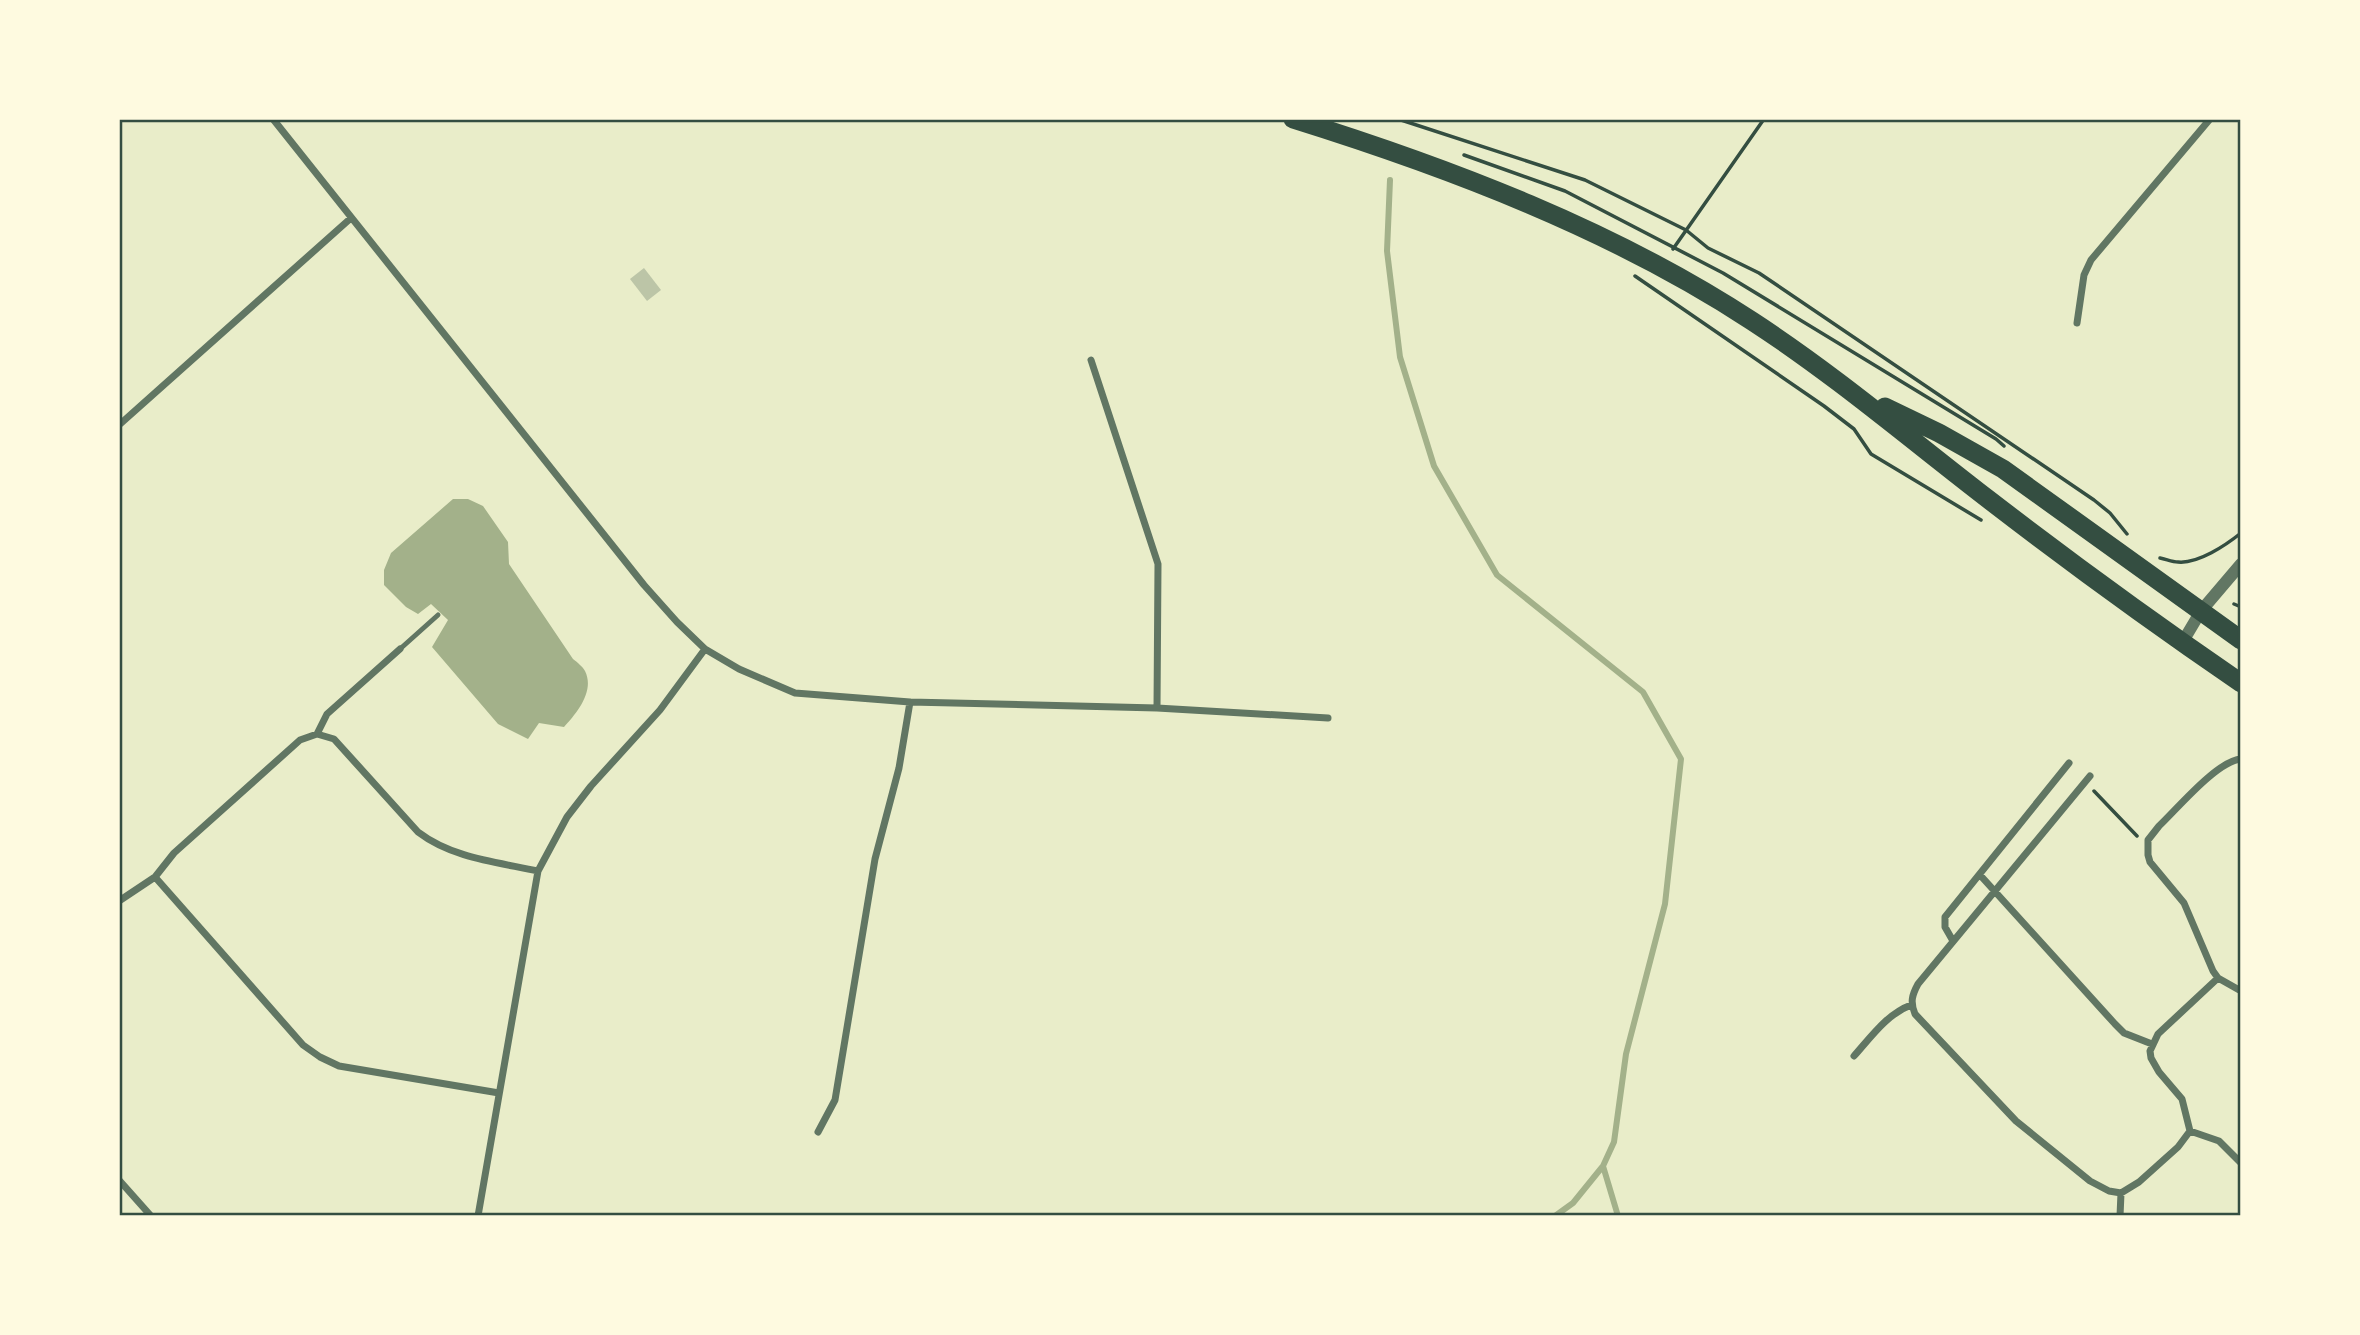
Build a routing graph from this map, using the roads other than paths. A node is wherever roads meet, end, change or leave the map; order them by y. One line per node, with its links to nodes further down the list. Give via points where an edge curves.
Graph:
1 (273, 119): 4 (street)
2 (1293, 119): 7 (highway, via 1444,169 1532,205 1660,268 1750,320)
3 (2210, 119): 5 (street, via 2091,260 2084,275)
4 (351, 218): 8 (street); 15 (street, via 644,585)
5 (2077, 323)
6 (1091, 360): 18 (street, via 1158,564)
7 (1853, 391): 10 (highway, via 2003,469); 13 (highway, via 1988,499)
8 (119, 425)
9 (2241, 564): 10 (street)
10 (2201, 611): 12 (highway); 13 (street)
11 (438, 615): 14 (lane)
12 (2241, 639)
13 (2182, 643): 16 (highway)
14 (400, 649): 20 (street, via 327,714)
15 (705, 649): 17 (street, via 795,693); 24 (street, via 660,710 567,817)
16 (2241, 683)
17 (910, 702): 18 (street); 37 (street, via 899,768 875,859 835,1100)
18 (1157, 708): 19 (street)
19 (1328, 718)
20 (317, 734): 24 (street, via 334,739 434,844); 26 (street, via 300,740 174,853)
21 (2241, 759): 30 (street, via 2228,762 2214,774 2148,841 2150,862 2184,903)
22 (2069, 763): 25 (street)
23 (2088, 779): 27 (street)
24 (538, 871): 35 (street)
25 (1980, 875): 27 (street); 29 (street, via 1945,917)
26 (155, 877): 28 (street); 35 (street, via 303,1045 320,1057 339,1066)
27 (1996, 891): 29 (street); 33 (street, via 2124,1033)
28 (119, 901)
29 (1953, 941): 32 (street, via 1918,984)
30 (2218, 978): 31 (street); 33 (street)
31 (2241, 991)
32 (1911, 1006): 34 (street, via 1891,1016); 40 (street, via 1924,1026 2016,1121 2091,1181)
33 (2152, 1044): 36 (street, via 2151,1058 2182,1099)
34 (1854, 1056)
35 (499, 1093): 42 (street)
36 (2190, 1131): 38 (street, via 2219,1141); 40 (street, via 2178,1147)
37 (818, 1132)
38 (2241, 1163)
39 (119, 1180): 41 (street)
40 (2121, 1193): 43 (street)
41 (151, 1216)
42 (478, 1216)
43 (2120, 1216)

